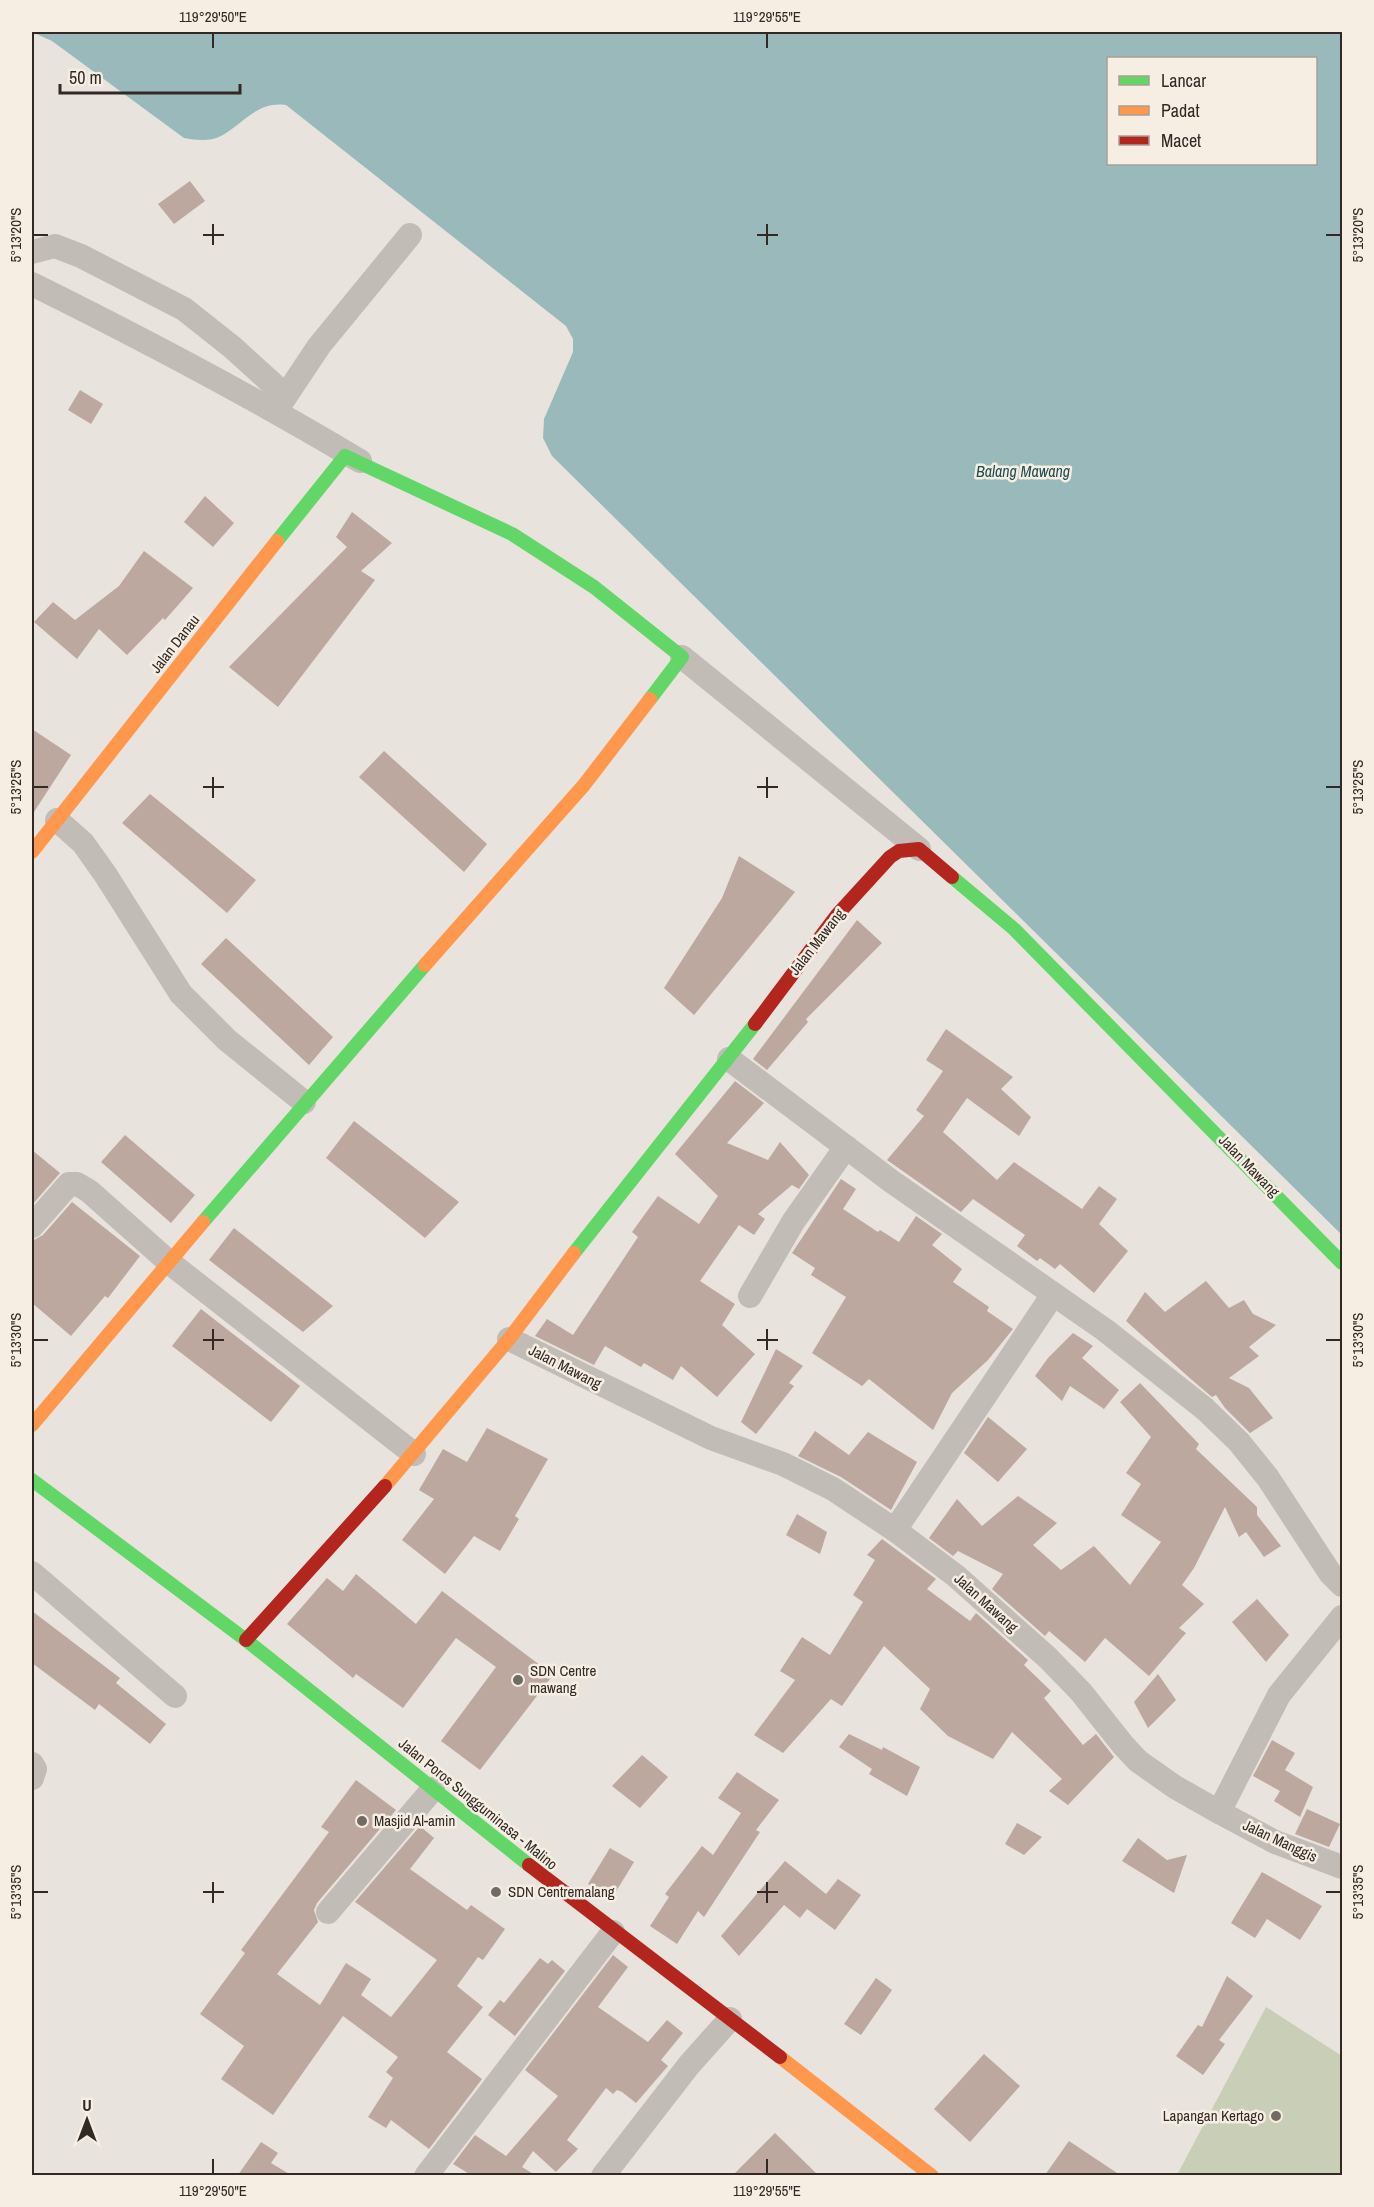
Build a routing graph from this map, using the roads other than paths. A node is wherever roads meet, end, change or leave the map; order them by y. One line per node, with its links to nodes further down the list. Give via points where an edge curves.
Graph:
1 (404, 241): 4 (street, via 319,346)
2 (32, 252): 4 (street, via 55,246 184,309 232,346)
3 (32, 284): 4 (street)
4 (281, 403): 5 (street)
5 (355, 460): 6 (street, via 512,534 594,587); 7 (street, Jalan Danau)
6 (682, 657): 8 (street, Jalan Mawang); 10 (street, via 584,785)
7 (41, 835): 10 (street, via 83,843 181,994 227,1040)
8 (919, 849): 9 (street, Jalan Mawang, via 899,851 880,866 837,915); 14 (street, Jalan Mawang, via 1014,929)
9 (729, 1059): 11 (street); 17 (street, Jalan Mawang, via 634,1174)
10 (304, 1102): 13 (street)
11 (846, 1147): 15 (street, via 793,1222); 16 (street)
12 (32, 1226): 13 (street, via 65,1186 77,1184)
13 (170, 1263): 18 (street); 19 (street)
14 (1342, 1263)
15 (750, 1296)
16 (1052, 1296): 21 (street); 23 (street, via 1105,1330 1205,1409 1239,1442)
17 (509, 1339): 19 (street, Jalan Mawang); 21 (street, Jalan Mawang, via 711,1438 783,1464 833,1489)
18 (32, 1425)
19 (414, 1454): 25 (street, Jalan Mawang)
20 (32, 1480): 25 (street, Jalan Poros Sungguminasa - Malino)
21 (895, 1530): 30 (street, Jalan Mawang, via 956,1576 1048,1658 1138,1761)
22 (32, 1573): 26 (street)
23 (1342, 1585)
24 (1342, 1617): 30 (street, via 1279,1695)
25 (246, 1640): 29 (street, Jalan Poros Sungguminasa - Malino)
26 (176, 1696)
27 (32, 1764): 28 (street)
28 (32, 1778)
29 (433, 1789): 32 (street); 33 (street, Jalan Poros Sungguminasa - Malino)
30 (1219, 1812): 31 (street, Jalan Manggis, via 1275,1842)
31 (1342, 1867)
32 (328, 1912)
33 (612, 1932): 34 (street, Jalan Poros Sungguminasa - Malino); 35 (street)
34 (730, 2019): 36 (street); 37 (street, Jalan Poros Sungguminasa - Malino)
35 (426, 2175)
36 (603, 2175)
37 (932, 2175)

